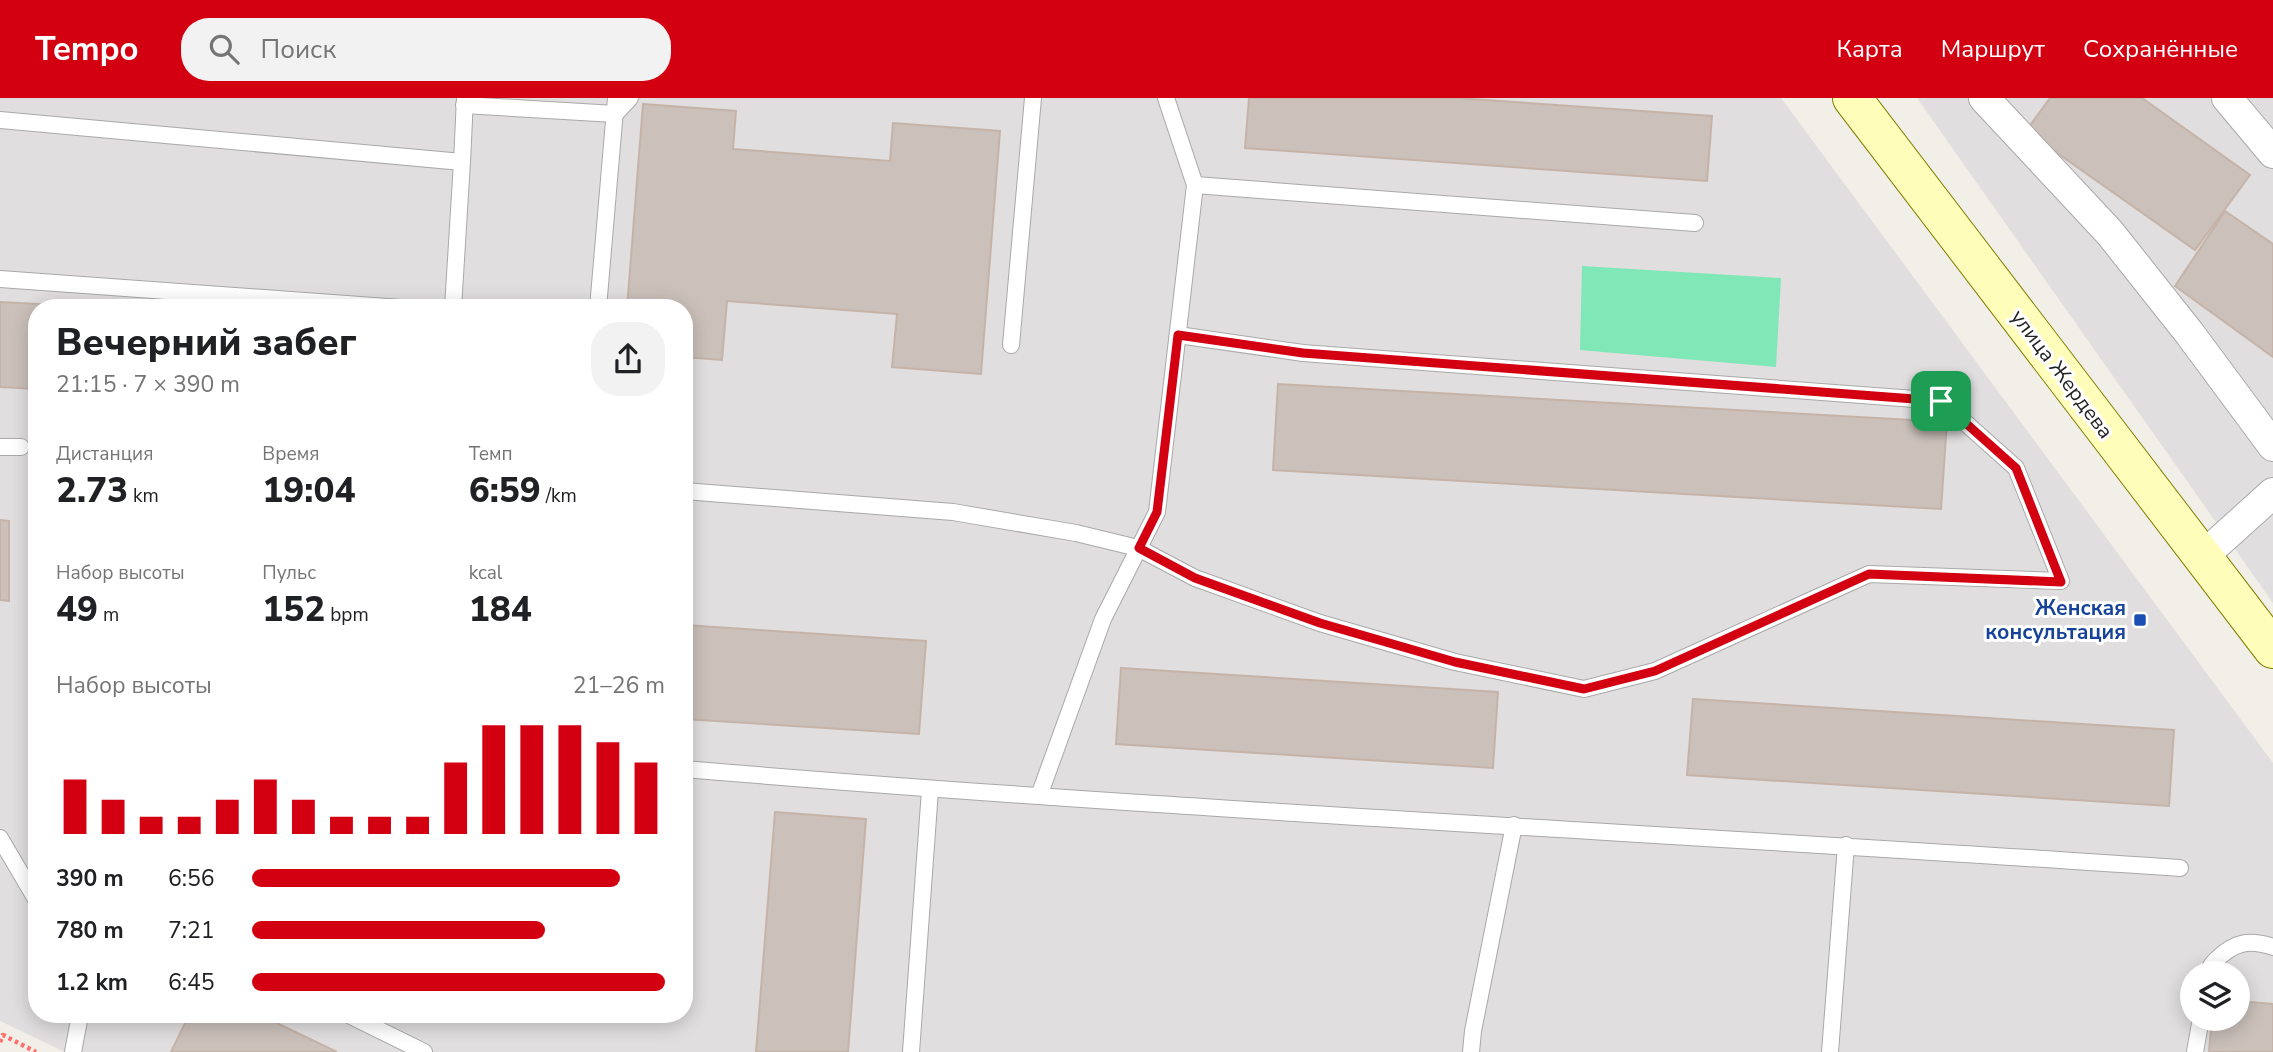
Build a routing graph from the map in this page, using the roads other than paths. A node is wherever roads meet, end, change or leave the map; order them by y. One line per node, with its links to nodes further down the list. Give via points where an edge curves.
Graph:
1 (630, 98): 8 (lane)
2 (1033, 98): 19 (lane)
3 (1166, 98): 12 (lane)
4 (1852, 98): 26 (main road, улица Жердева)
5 (1984, 98): 20 (street, via 2110,233)
6 (2227, 98): 10 (street)
7 (464, 102): 8 (lane); 11 (lane)
8 (616, 106): 17 (lane)
9 (0, 120): 11 (lane)
10 (2273, 153)
11 (462, 162): 16 (lane)
12 (1195, 185): 13 (lane); 18 (lane)
13 (1695, 223)
14 (0, 279): 15 (lane)
15 (277, 299)
16 (454, 299)
17 (599, 299)
18 (1178, 335): 25 (lane, via 1157,512); 25 (lane, via 1303,353 1941,401 2016,468 2061,582 1869,574 1655,671 1584,689 1455,662 1320,623 1195,578)
19 (1011, 345)
20 (2273, 446)
21 (0, 447): 22 (lane)
22 (21, 447)
23 (693, 492): 25 (lane, via 953,512)
24 (2273, 494): 26 (street)
25 (1139, 548): 30 (lane, via 1103,619)
26 (2203, 557): 27 (main road, улица Жердева)
27 (2273, 649)
28 (693, 770): 29 (lane)
29 (930, 790): 30 (lane); 43 (lane)
30 (1039, 796): 31 (lane)
31 (1514, 825): 33 (lane); 44 (lane)
32 (0, 838): 35 (lane)
33 (1846, 845): 34 (lane); 45 (lane)
34 (2180, 868)
35 (28, 886)
36 (2273, 947): 37 (lane, via 2259,942 2231,946)
37 (2215, 961)
38 (78, 1023): 41 (lane)
39 (365, 1023): 42 (lane)
40 (2199, 1031): 46 (lane)
41 (73, 1052)
42 (424, 1052)
43 (911, 1052)
44 (1471, 1052)
45 (1830, 1052)
46 (2195, 1052)

